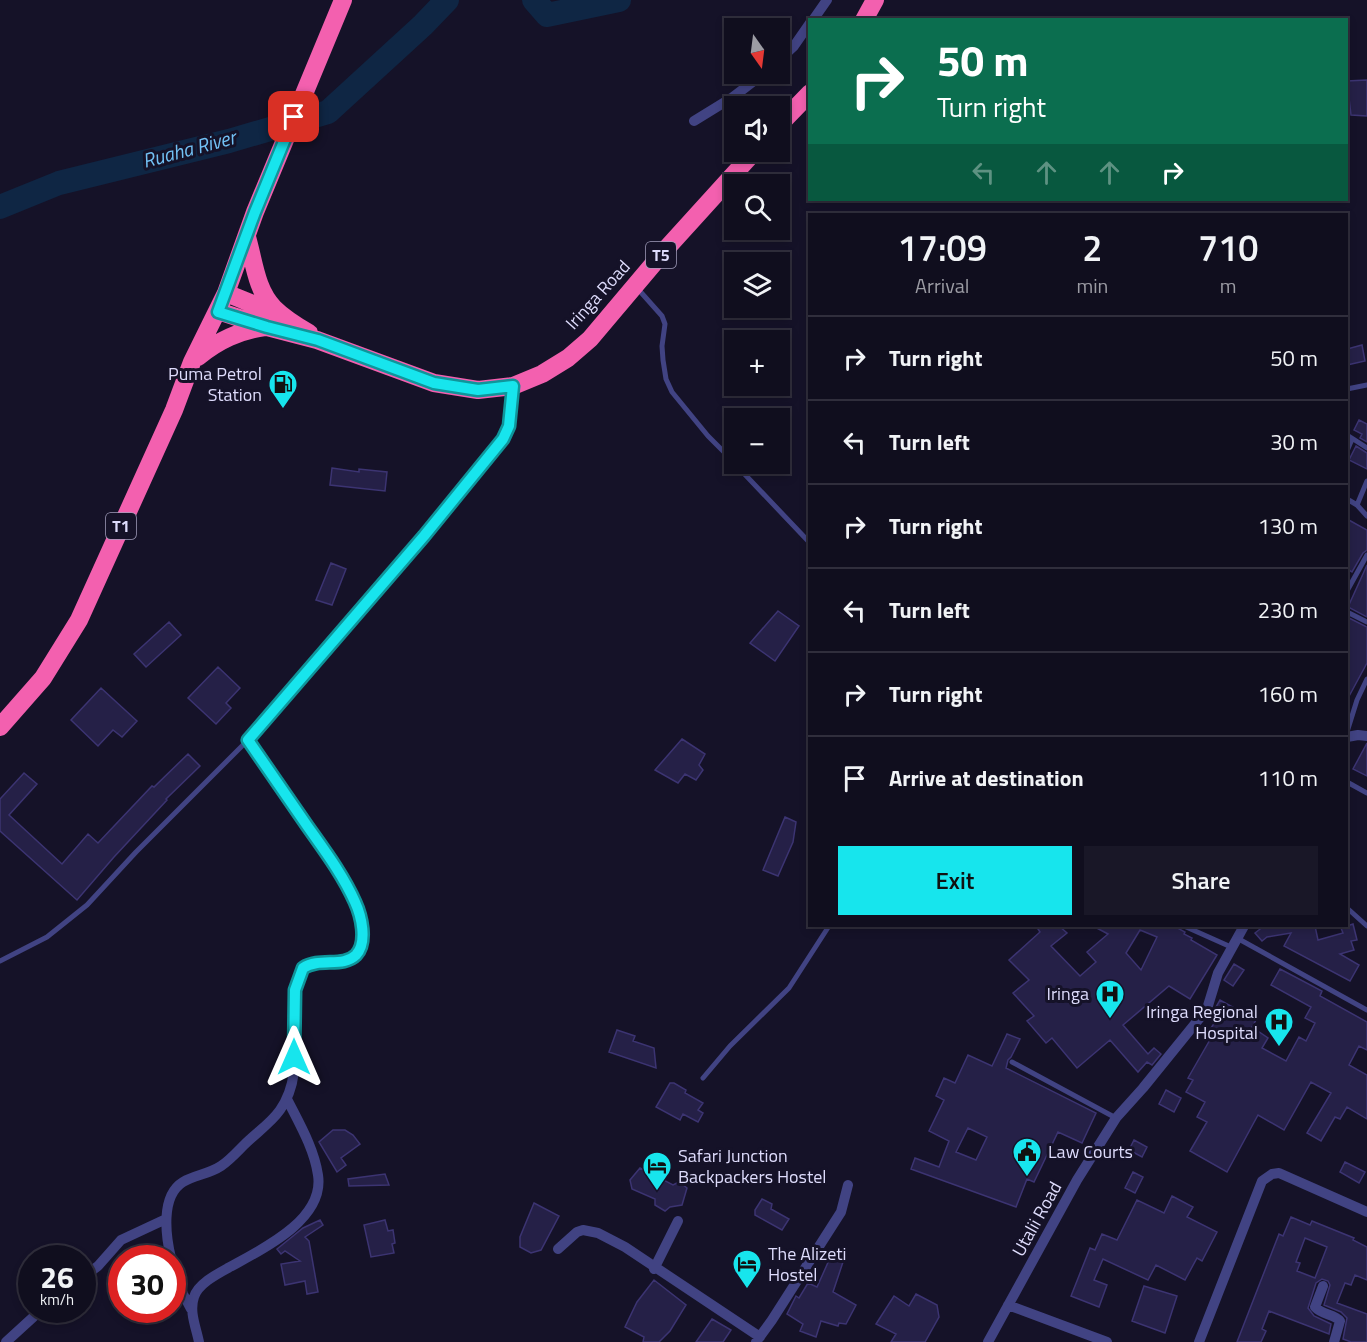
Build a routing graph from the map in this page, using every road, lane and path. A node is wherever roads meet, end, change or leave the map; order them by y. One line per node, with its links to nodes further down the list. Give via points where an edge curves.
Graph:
1 (343, 0): 13 (highway, T1)
2 (827, 0): 4 (street)
3 (875, 0): 5 (highway)
4 (813, 18)
5 (865, 18)
6 (808, 25): 7 (street)
7 (790, 49)
8 (750, 84): 11 (street)
9 (808, 95): 10 (highway)
10 (790, 114)
11 (694, 122)
12 (745, 162): 14 (highway, Iringa Road / T5)
13 (247, 237): 15 (highway, T1); 17 (highway, via 264,294)
14 (636, 285): 22 (highway, Iringa Road / T5, via 590,339 568,358); 26 (lane, via 665,324 663,360 672,392)
15 (226, 292): 16 (highway, T1); 17 (highway, T5)
16 (218, 312): 18 (highway, T5); 20 (highway, T1)
17 (284, 317): 19 (highway, T5)
18 (267, 327): 19 (highway, T5); 20 (highway, via 228,337)
19 (318, 340): 22 (highway, T5, via 434,383 478,390)
20 (192, 362): 39 (highway, T1, via 80,620 42,678)
21 (1367, 385): 23 (lane)
22 (513, 386): 43 (lane, via 509,426 503,439)
23 (1348, 389)
24 (1350, 437): 25 (lane)
25 (1367, 448)
26 (724, 452)
27 (745, 474): 32 (lane)
28 (1367, 481): 30 (lane)
29 (1348, 499): 30 (lane)
30 (1357, 505): 31 (lane)
31 (1367, 516)
32 (808, 541)
33 (1367, 555): 34 (lane)
34 (1348, 589)
35 (1348, 612): 36 (lane)
36 (1367, 621)
37 (1367, 679): 38 (lane)
38 (1364, 691): 40 (lane)
39 (0, 727)
40 (1348, 732)
41 (1348, 735): 42 (street)
42 (1367, 736)
43 (248, 740): 52 (lane, via 87,905 47,937); 57 (street, via 334,865 361,921 362,938 357,954 348,960 310,964 298,978 294,1065)
44 (1348, 783): 45 (lane)
45 (1367, 793)
46 (1348, 909): 47 (lane)
47 (1367, 926)
48 (828, 927): 56 (lane, via 789,988)
49 (1187, 927): 51 (lane)
50 (1243, 927): 51 (street, Utalii Road)
51 (1234, 942): 54 (lane); 58 (street, Utalii Road, via 1218,973 1207,1009)
52 (0, 961)
53 (1367, 1001): 54 (lane)
54 (1365, 1009)
55 (1012, 1062): 58 (lane)
56 (703, 1078)
57 (287, 1099): 61 (street, via 268,1124 223,1165 179,1185); 70 (street, via 307,1138 318,1177 318,1196 310,1211 285,1234 205,1283 194,1294)
58 (1116, 1118): 69 (street, Utalii Road)
59 (848, 1185): 72 (street, via 841,1212)
60 (1367, 1212): 77 (street, via 1295,1179 1272,1174 1263,1181)
61 (166, 1219): 63 (street); 65 (street, via 121,1240)
62 (678, 1221): 66 (street)
63 (167, 1245)
64 (558, 1248): 66 (street, via 577,1232 598,1233)
65 (96, 1268)
66 (654, 1269): 72 (street, via 711,1303)
67 (1323, 1286): 78 (street, via 1315,1307 1340,1321)
68 (186, 1300): 70 (street)
69 (1008, 1305): 75 (street, Utalii Road); 76 (street)
70 (191, 1309): 74 (street)
71 (27, 1323): 73 (street)
72 (758, 1340)
73 (6, 1342)
74 (199, 1342)
75 (988, 1342)
76 (1107, 1342)
77 (1199, 1342)
78 (1334, 1342)

